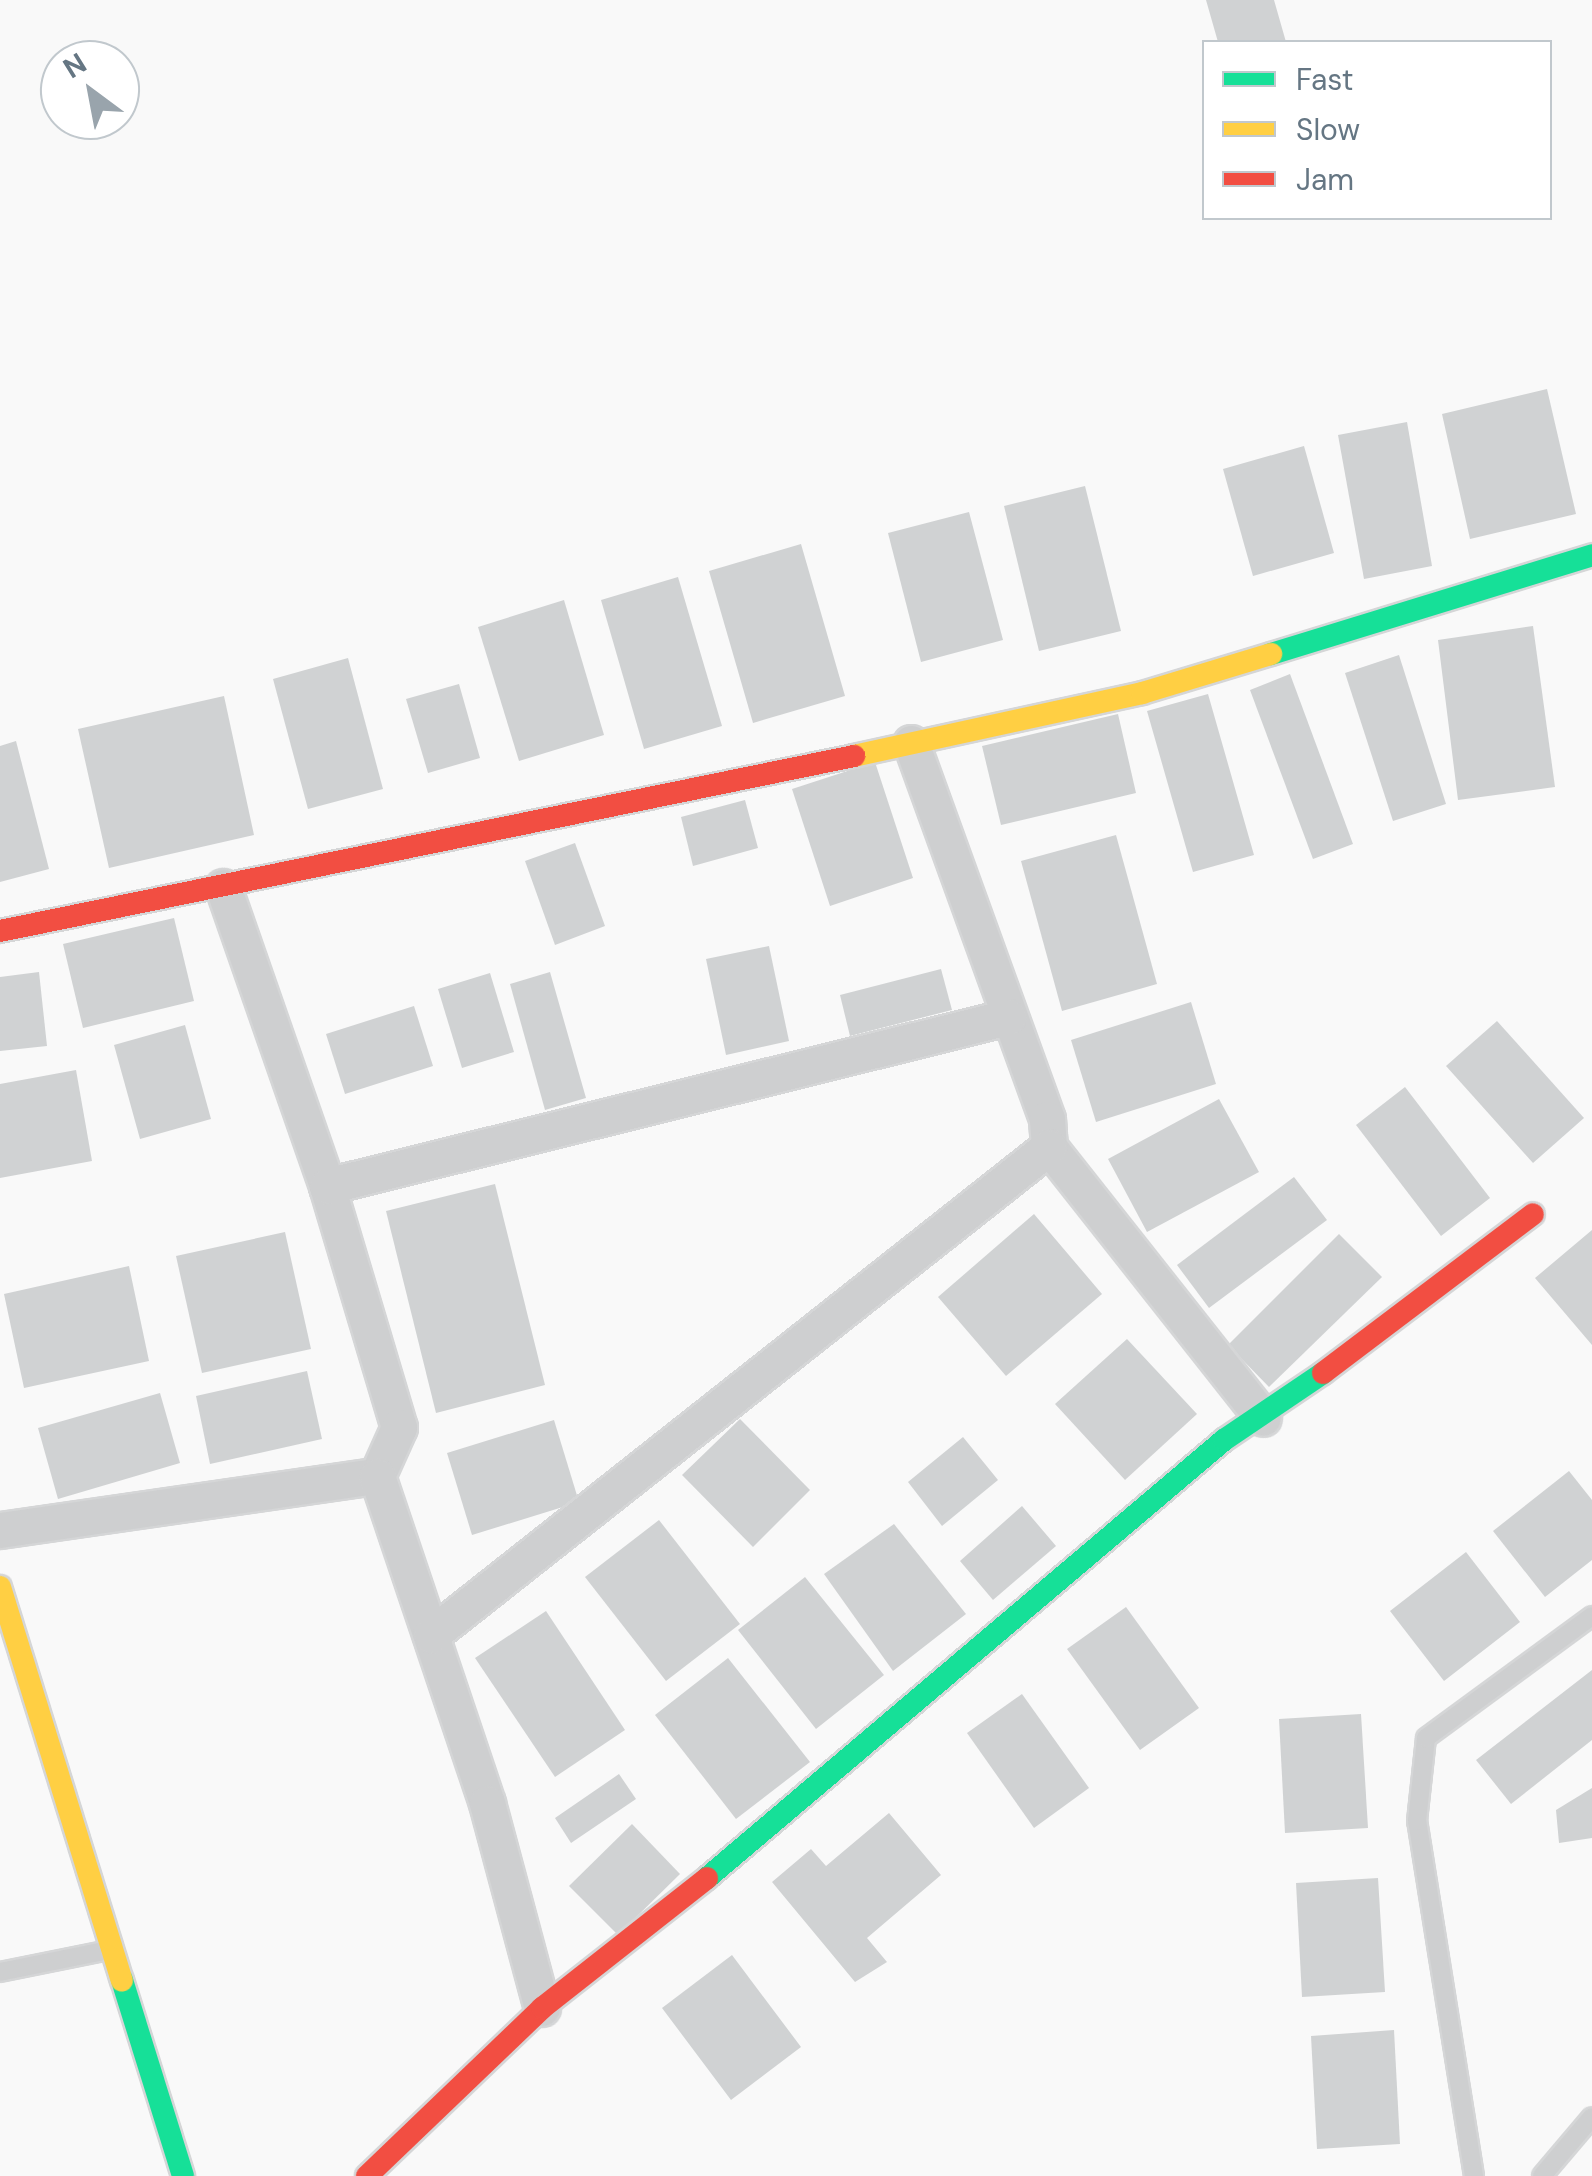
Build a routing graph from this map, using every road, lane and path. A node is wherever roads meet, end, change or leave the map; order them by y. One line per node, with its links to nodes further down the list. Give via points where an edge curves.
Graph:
1 (1592, 555): 2 (street, via 1142,693)
2 (911, 743): 3 (street); 5 (street)
3 (222, 887): 4 (street); 7 (street)
4 (0, 931)
5 (1008, 1017): 6 (street, via 1048,1119); 7 (street)
6 (1048, 1147): 9 (street); 14 (street)
7 (327, 1186): 10 (street, via 399,1426)
8 (1533, 1214): 9 (street)
9 (1263, 1418): 17 (street, via 1224,1440 702,1882)
10 (378, 1476): 11 (street); 14 (street)
11 (0, 1530)
12 (0, 1587): 15 (street)
13 (1592, 1616): 21 (lane, via 1426,1738 1416,1821)
14 (430, 1634): 17 (street, via 487,1803)
15 (110, 1950): 16 (lane); 19 (street)
16 (0, 1972)
17 (542, 2008): 20 (street)
18 (1592, 2117): 22 (lane)
19 (183, 2176)
20 (367, 2176)
21 (1474, 2176)
22 (1542, 2176)

